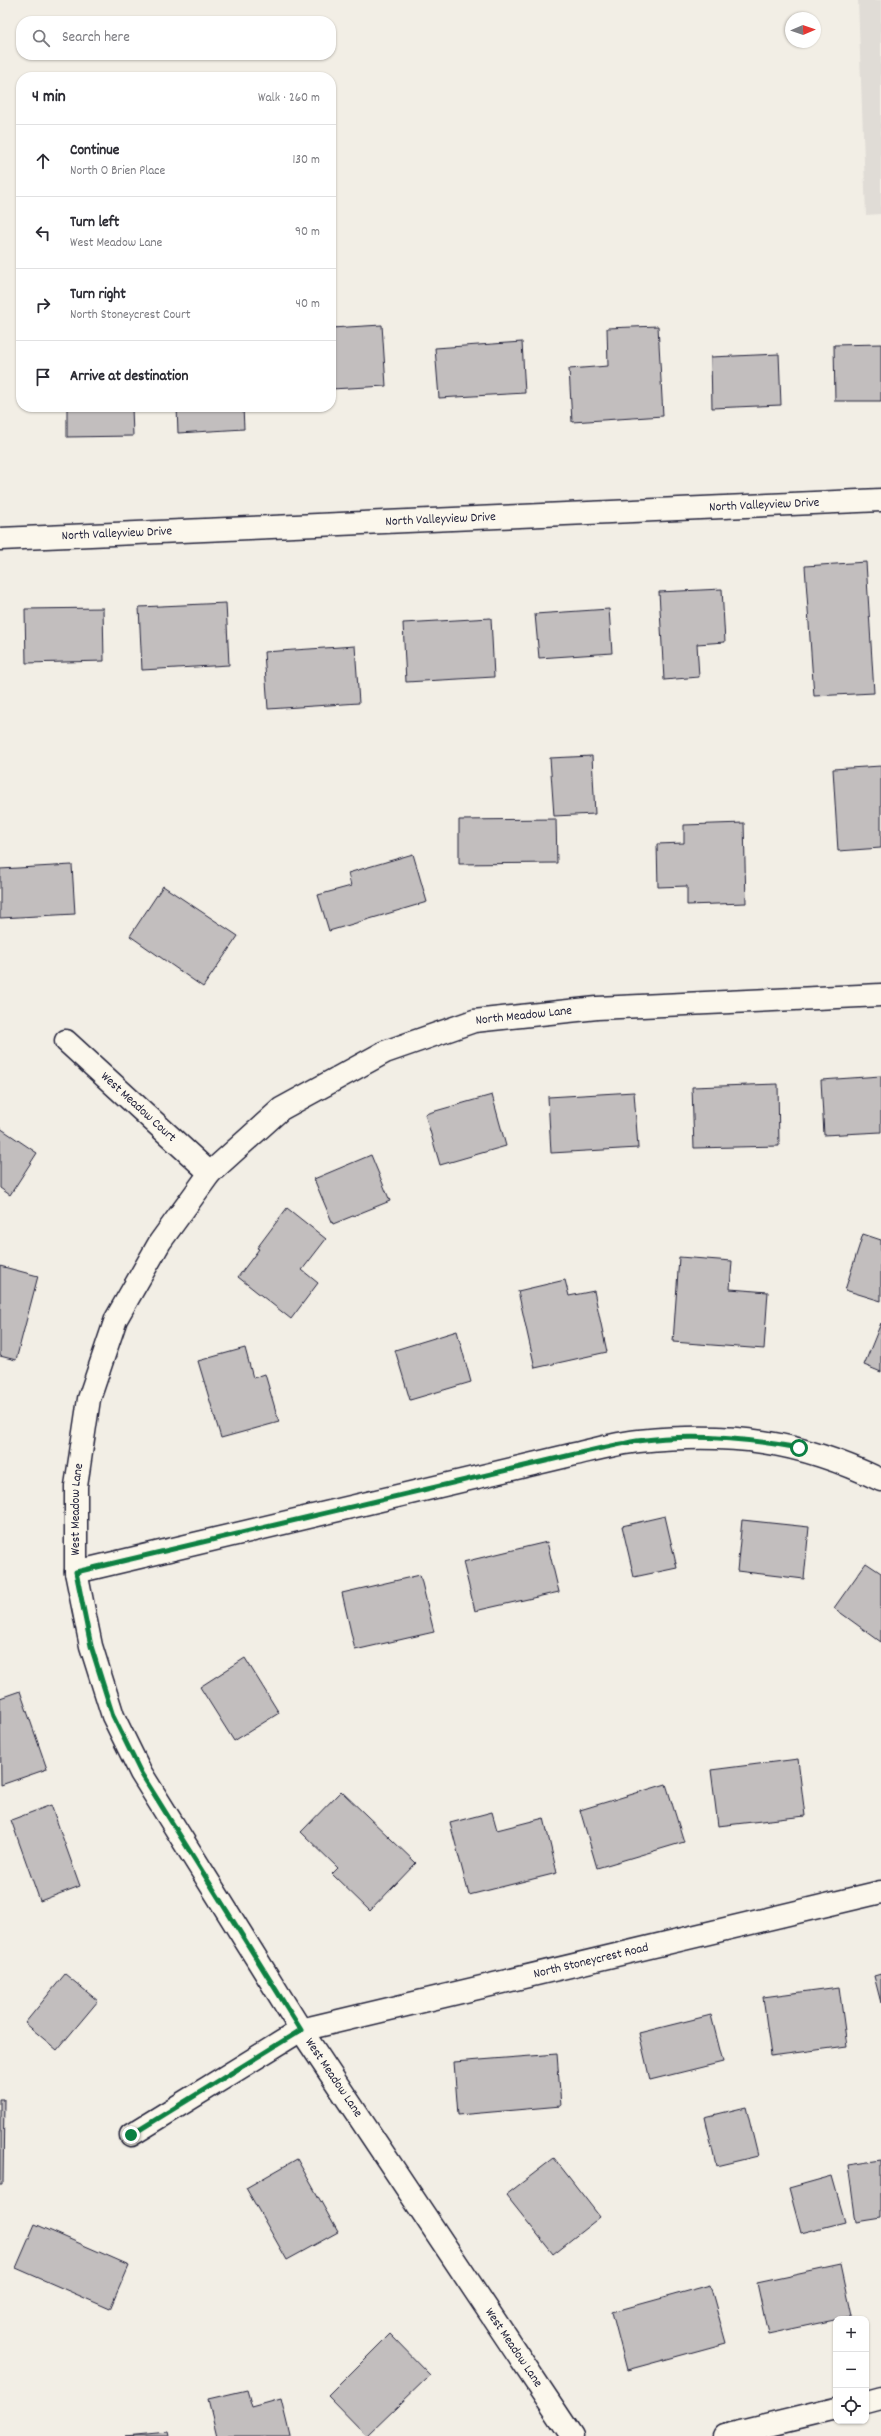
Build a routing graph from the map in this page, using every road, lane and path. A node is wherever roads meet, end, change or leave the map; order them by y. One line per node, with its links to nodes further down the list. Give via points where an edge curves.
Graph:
1 (881, 500): 2 (street, North Valleyview Drive)
2 (0, 538)
3 (881, 995): 5 (street, North Meadow Lane, via 597,1008 474,1021 385,1052 280,1109)
4 (66, 1041): 5 (street, West Meadow Court)
5 (210, 1173): 7 (street, West Meadow Lane, via 160,1242 119,1313 96,1377 89,1399 76,1486)
6 (881, 1480): 7 (street, via 848,1464 799,1448 752,1440 700,1437 638,1441)
7 (76, 1572): 9 (street, West Meadow Lane, via 91,1646 113,1716 141,1773)
8 (881, 1892): 9 (street, North Stoneycrest Road)
9 (301, 2030): 10 (street, North Stoneycrest Road); 14 (street, West Meadow Lane)
10 (131, 2135)
11 (881, 2398): 12 (street)
12 (869, 2401)
13 (833, 2410): 15 (street)
14 (572, 2436)
15 (724, 2436)

